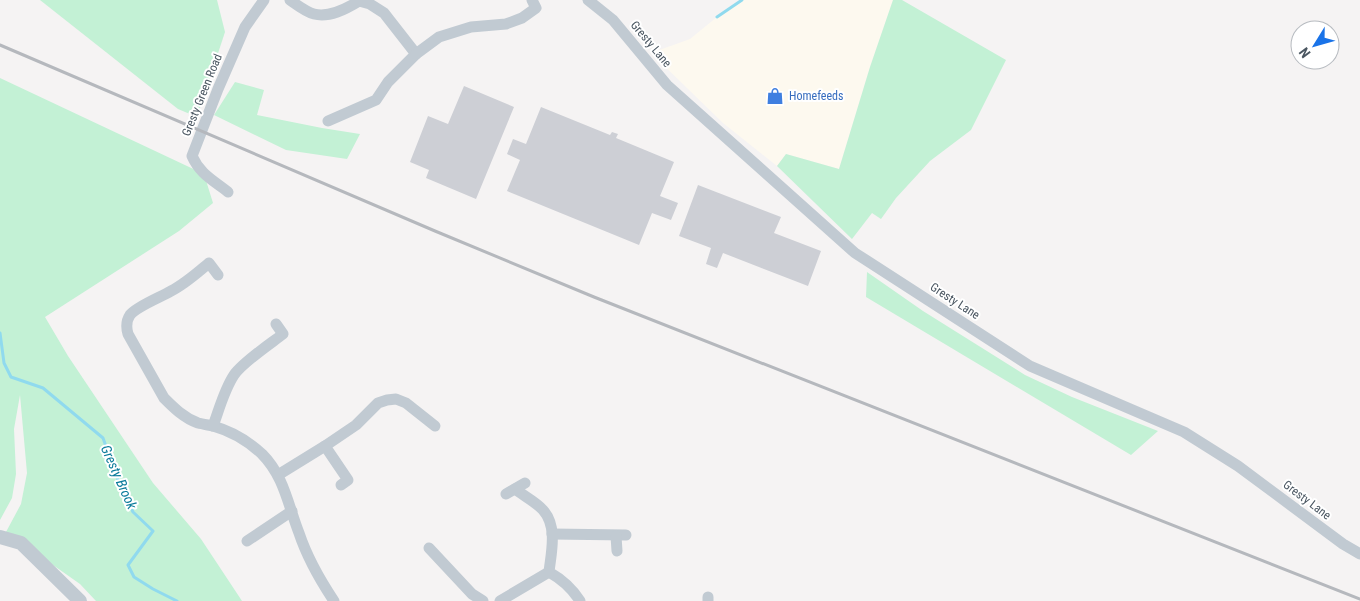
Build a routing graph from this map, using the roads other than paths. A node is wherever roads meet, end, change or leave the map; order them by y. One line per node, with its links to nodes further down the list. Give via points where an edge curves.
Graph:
1 (264, 0): 8 (street, Gresty Green Road, via 245,27 192,156 204,174)
2 (290, 0): 3 (street, via 314,14 332,14)
3 (359, 0): 6 (street, via 384,14)
4 (532, 0): 6 (street, via 536,8 522,18 506,24 471,27 439,37)
5 (588, 0): 25 (street, Gresty Lane, via 613,20 667,85 855,253 1030,366 1184,432 1238,466)
6 (416, 54): 7 (street, via 388,82 376,100)
7 (328, 121)
8 (228, 192)
9 (202, 252): 10 (street)
10 (209, 263): 11 (street); 13 (street, via 188,281 132,313 126,329 164,398 189,418)
11 (218, 275)
12 (276, 324): 13 (street, via 286,339 249,361 235,374)
13 (213, 426): 16 (street, via 253,446)
14 (435, 426): 15 (street, via 406,403 386,400)
15 (325, 446): 16 (street); 17 (street)
16 (278, 475): 19 (street)
17 (348, 480)
18 (525, 483): 20 (street, via 510,492 544,511)
19 (292, 510): 22 (street); 28 (street, via 306,551)
20 (552, 534): 24 (street, via 621,536); 26 (street)
21 (0, 537): 27 (street, via 20,542)
22 (247, 541)
23 (429, 548): 29 (street, via 472,594)
24 (617, 552)
25 (1360, 554)
26 (550, 572): 30 (street); 31 (street, via 568,585)
27 (80, 601)
28 (334, 601)
29 (483, 601)
30 (500, 601)
31 (580, 601)

